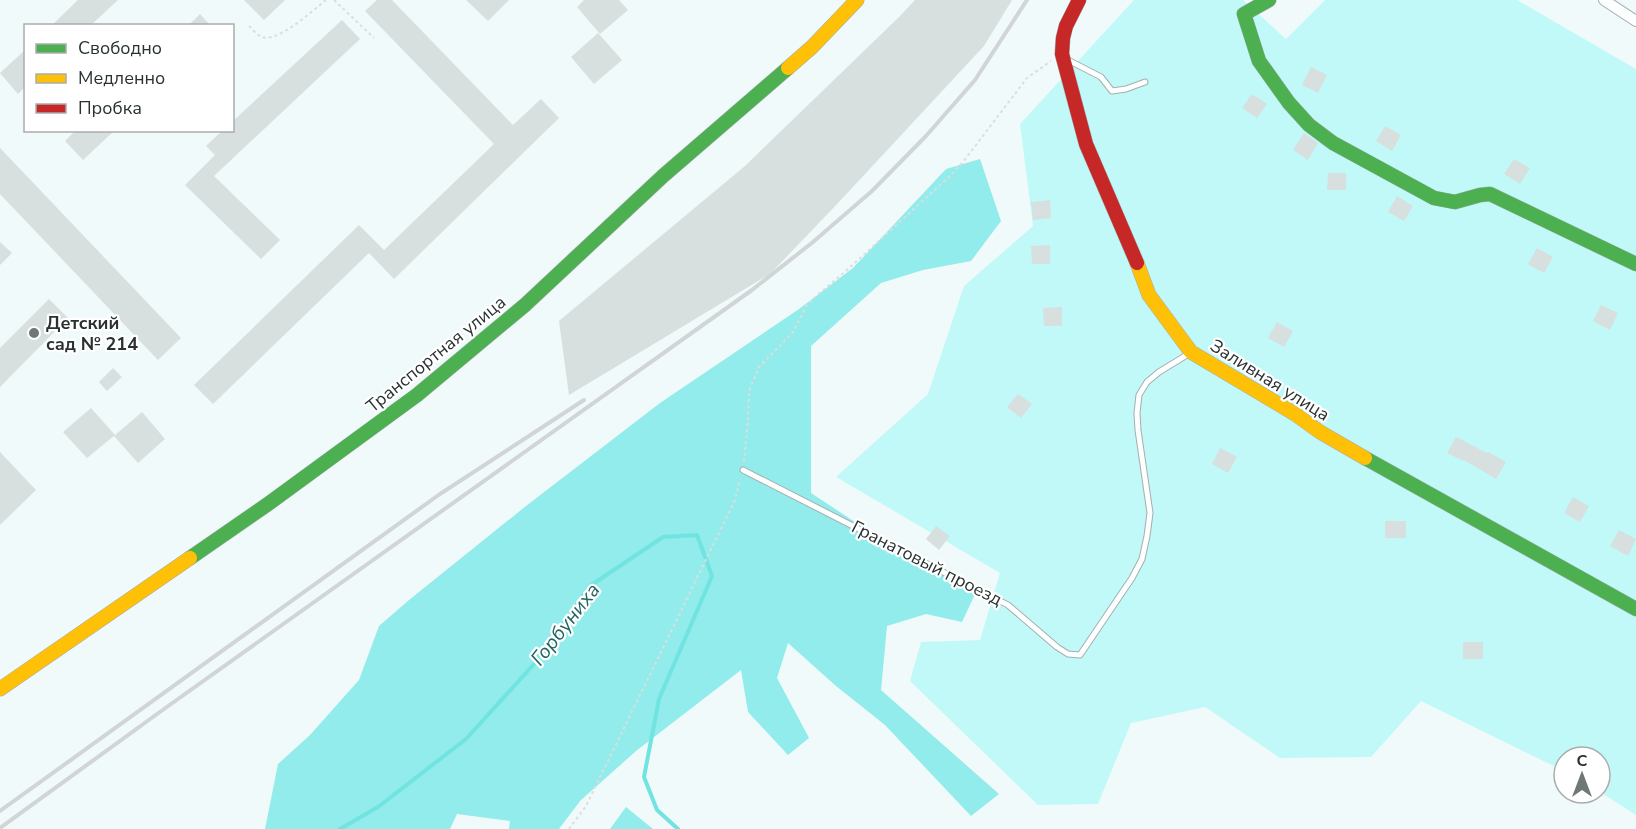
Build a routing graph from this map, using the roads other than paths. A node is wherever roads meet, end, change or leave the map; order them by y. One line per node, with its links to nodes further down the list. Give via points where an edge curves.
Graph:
1 (857, 0): 12 (street, Транспортная улица, via 812,47 663,176 525,305 417,395 268,504)
2 (1079, 0): 6 (street, Заливная улица, via 1066,23)
3 (1269, 0): 8 (street, via 1244,14 1259,61 1309,125 1333,143 1434,198 1456,202 1490,194)
4 (1604, 0): 5 (street)
5 (1636, 21)
6 (1062, 55): 7 (lane, via 1101,77 1112,91); 9 (street, Заливная улица, via 1086,144 1149,295)
7 (1145, 82)
8 (1636, 264)
9 (1191, 352): 10 (lane, Гранатовый проезд, via 1159,372 1139,394 1138,430 1150,513 1148,536 1132,578 1080,655 1068,654 1008,605); 11 (street, Заливная улица, via 1320,432)
10 (743, 470)
11 (1636, 609)
12 (0, 689)

